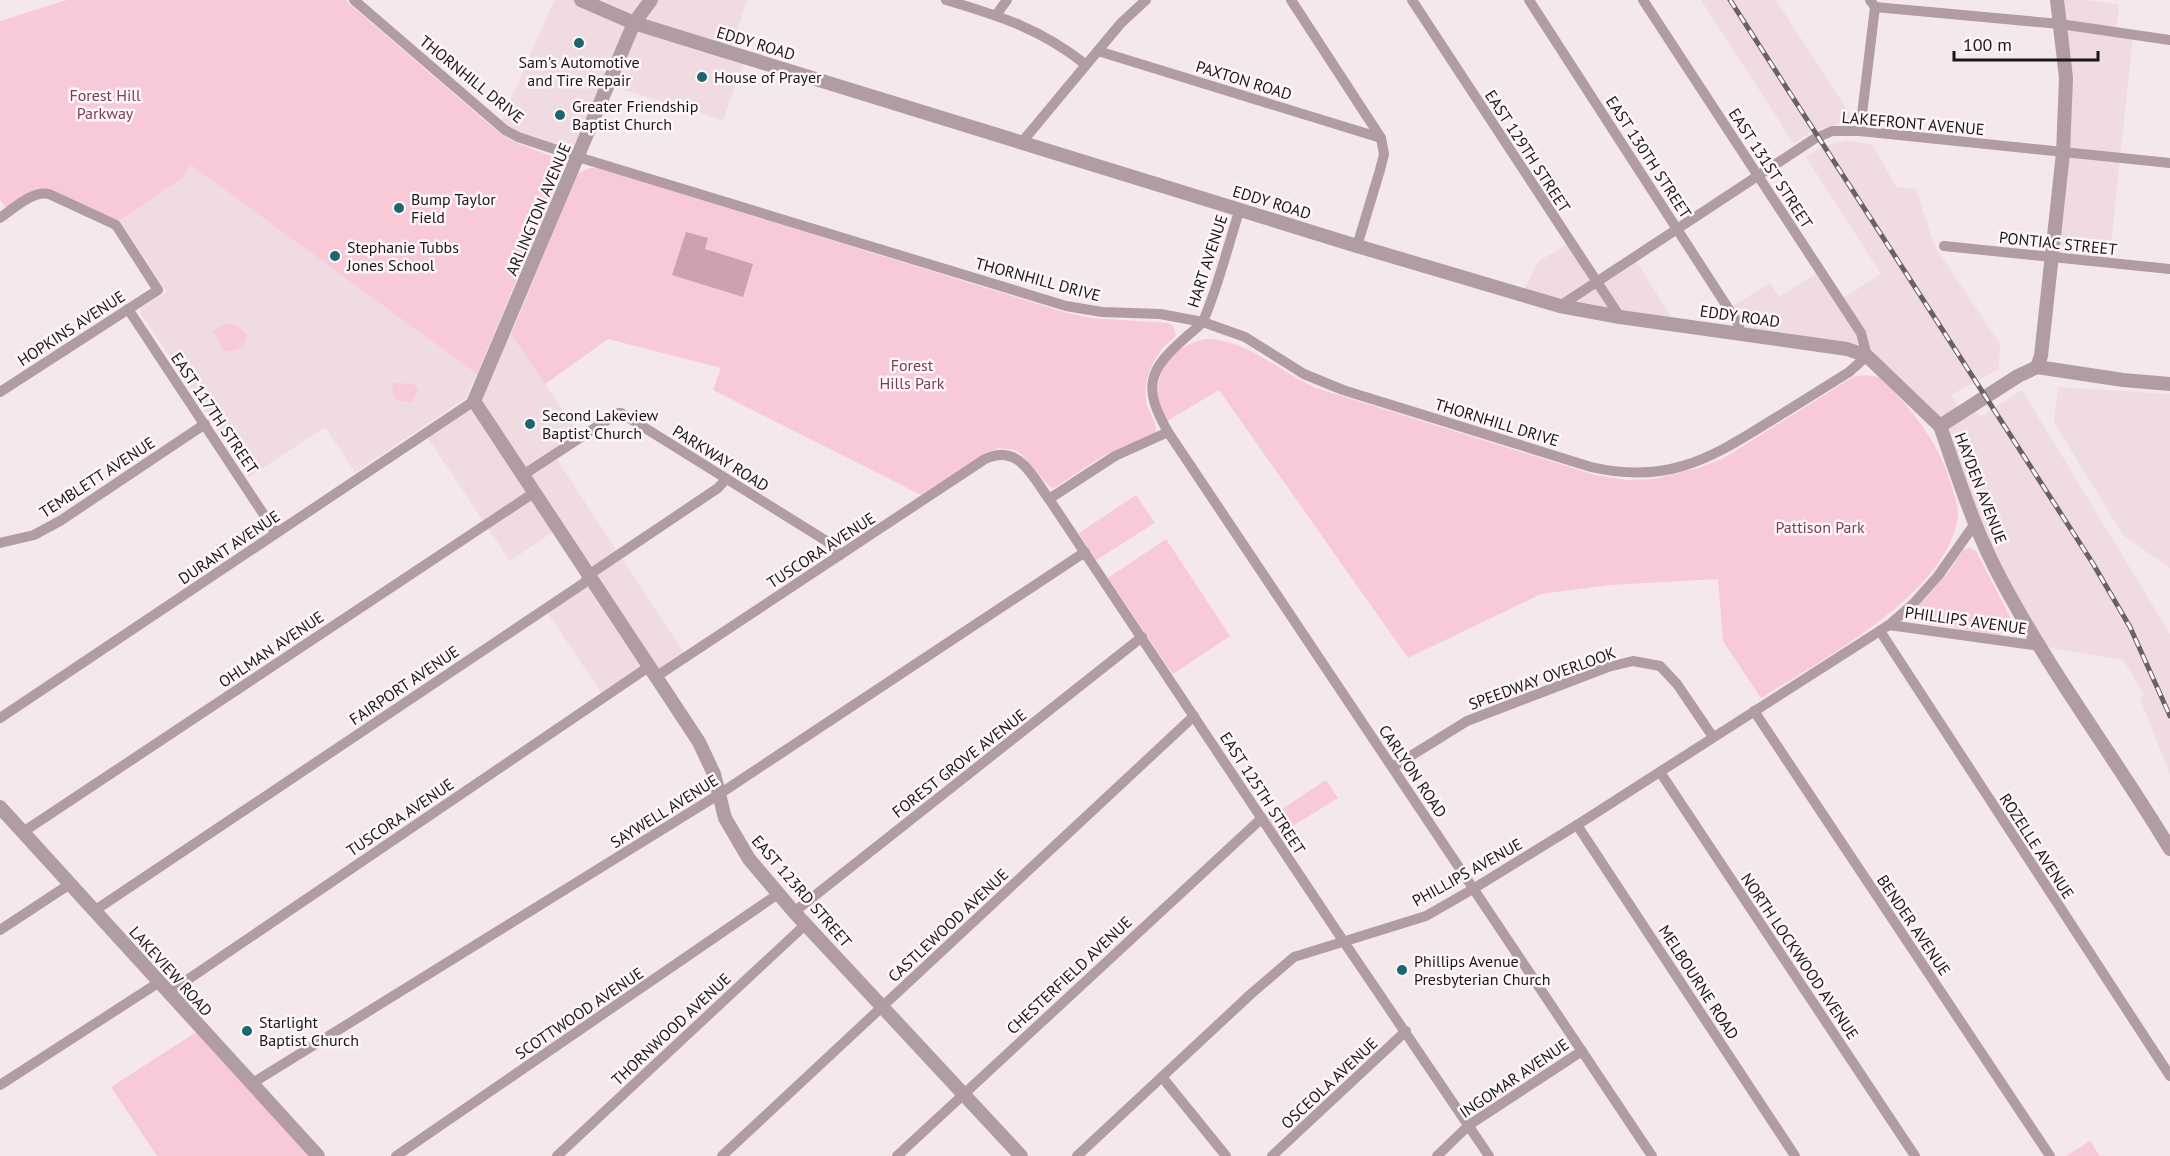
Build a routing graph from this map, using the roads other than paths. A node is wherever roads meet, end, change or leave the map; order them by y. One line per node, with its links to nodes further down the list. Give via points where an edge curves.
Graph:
1 (354, 0): 23 (street, THORNHILL DRIVE, via 505,130)
2 (581, 0): 14 (street, EDDY ROAD)
3 (651, 0): 14 (street, ARLINGTON AVENUE)
4 (946, 0): 13 (street)
5 (1007, 0): 13 (street)
6 (1146, 0): 17 (street, via 1121,22)
7 (1291, 0): 20 (street)
8 (1412, 0): 33 (street, EAST 129TH STREET)
9 (1529, 0): 28 (street, EAST 130TH STREET)
10 (1643, 0): 25 (street, EAST 131ST STREET)
11 (2057, 0): 15 (street)
12 (1872, 4): 15 (street); 19 (street)
13 (996, 15): 18 (street, via 1061,45)
14 (634, 22): 21 (street, EDDY ROAD); 23 (street, ARLINGTON AVENUE)
15 (2060, 24): 16 (street); 22 (street, via 2066,78)
16 (2170, 40)
17 (1098, 51): 18 (street); 20 (street, PAXTON ROAD)
18 (1085, 64): 21 (street)
19 (1860, 131): 22 (street, LAKEFRONT AVENUE); 25 (street, LAKEFRONT AVENUE, via 1825,133)
20 (1381, 138): 29 (street, via 1384,154)
21 (1022, 142): 26 (street, EDDY ROAD)
22 (2063, 153): 24 (street, LAKEFRONT AVENUE); 31 (street)
23 (578, 157): 37 (street, THORNHILL DRIVE, via 1066,306); 43 (street, ARLINGTON AVENUE)
24 (2170, 163)
25 (1757, 176): 28 (street, LAKEFRONT AVENUE); 39 (street, EAST 131ST STREET, via 1861,333)
26 (1240, 209): 29 (street, EDDY ROAD); 37 (street, HART AVENUE)
27 (0, 218): 35 (street, HOPKINS AVENUE, via 39,193 116,225 158,290)
28 (1677, 230): 33 (street, LAKEFRONT AVENUE); 38 (street, EAST 130TH STREET, via 1738,325)
29 (1357, 246): 34 (street, EDDY ROAD)
30 (1944, 246): 31 (street, PONTIAC STREET)
31 (2052, 257): 32 (street, PONTIAC STREET); 40 (street)
32 (2170, 269)
33 (1596, 282): 34 (street, LAKEFRONT AVENUE); 36 (street, EAST 129TH STREET)
34 (1560, 306): 36 (street, EDDY ROAD)
35 (128, 309): 42 (street, HOPKINS AVENUE); 44 (street, EAST 117TH STREET)
36 (1620, 317): 38 (street, EDDY ROAD)
37 (1203, 322): 39 (street, THORNHILL DRIVE, via 1245,337 1304,374 1342,390 1591,467 1625,473 1683,467 1725,450 1849,372); 46 (street, CARLYON ROAD, via 1160,362 1152,383 1153,401)
38 (1739, 333): 39 (street, EDDY ROAD, via 1847,349)
39 (1867, 356): 45 (street, EDDY ROAD)
40 (2037, 367): 41 (street); 45 (street, HAYDEN AVENUE)
41 (2170, 384)
42 (0, 392)
43 (474, 401): 48 (street, EAST 123RD STREET); 53 (street, DURANT AVENUE)
44 (205, 424): 53 (street, EAST 117TH STREET); 54 (street, TEMBLETT AVENUE, via 60,521 34,535)
45 (1940, 426): 52 (street, HAYDEN AVENUE)
46 (1167, 432): 51 (street, via 1114,456); 66 (street, CARLYON ROAD)
47 (1004, 454): 51 (street, EAST 125TH STREET, via 1025,466); 56 (street, TUSCORA AVENUE, via 985,459)
48 (523, 475): 49 (street, PARKWAY ROAD, via 621,413); 50 (street, EAST 123RD STREET)
49 (726, 479): 56 (street, PARKWAY ROAD, via 828,542); 57 (street, FAIRPORT AVENUE)
50 (535, 492): 57 (street, EAST 123RD STREET); 72 (street, OHLMAN AVENUE)
51 (1049, 499): 55 (street, EAST 125TH STREET)
52 (1974, 525): 58 (street, PHILLIPS AVENUE, via 1938,576); 60 (street, HAYDEN AVENUE)
53 (276, 533): 64 (street, DURANT AVENUE)
54 (0, 543)
55 (1085, 552): 59 (street, EAST 125TH STREET); 68 (street, SAYWELL AVENUE)
56 (840, 555): 61 (street, TUSCORA AVENUE)
57 (590, 574): 61 (street, EAST 123RD STREET); 77 (street, FAIRPORT AVENUE, via 584,583)
58 (1884, 628): 60 (street, PHILLIPS AVENUE); 62 (street, PHILLIPS AVENUE); 87 (street, ROZELLE AVENUE)
59 (1142, 637): 63 (street, EAST 125TH STREET); 78 (street, FOREST GROVE AVENUE)
60 (2040, 646): 73 (street, HAYDEN AVENUE)
61 (653, 671): 68 (street, EAST 123RD STREET, via 699,742 714,774); 83 (street, TUSCORA AVENUE)
62 (1754, 711): 65 (street, PHILLIPS AVENUE); 107 (street, BENDER AVENUE)
63 (1194, 716): 70 (street, EAST 125TH STREET); 84 (street, CASTLEWOOD AVENUE)
64 (0, 718)
65 (1713, 737): 66 (street, SPEEDWAY OVERLOOK, via 1660,666 1633,661 1467,721); 67 (street, PHILLIPS AVENUE)
66 (1393, 767): 75 (street, CARLYON ROAD)
67 (1660, 772): 71 (street, PHILLIPS AVENUE); 106 (street, NORTH LOCKWOOD AVENUE)
68 (718, 795): 76 (street, EAST 123RD STREET, via 725,818 748,860); 89 (street, SAYWELL AVENUE)
69 (0, 807): 72 (street, LAKEVIEW ROAD)
70 (1262, 818): 81 (street, EAST 125TH STREET); 91 (street, CHESTERFIELD AVENUE)
71 (1577, 825): 75 (street, PHILLIPS AVENUE); 105 (street, MELBOURNE ROAD)
72 (23, 832): 74 (street, LAKEVIEW ROAD)
73 (2170, 849)
74 (70, 884): 77 (street, LAKEVIEW ROAD); 80 (street)
75 (1473, 889): 81 (street, PHILLIPS AVENUE, via 1425,916); 86 (street, CARLYON ROAD)
76 (778, 894): 78 (street, EAST 123RD STREET); 94 (street, SCOTTWOOD AVENUE)
77 (94, 911): 82 (street, LAKEVIEW ROAD)
78 (794, 912): 79 (street, EAST 123RD STREET)
79 (806, 924): 84 (street, EAST 123RD STREET); 95 (street, THORNWOOD AVENUE)
80 (0, 930)
81 (1344, 942): 85 (street, EAST 125TH STREET); 88 (street, PHILLIPS AVENUE, via 1294,957)
82 (158, 983): 83 (street, LAKEVIEW ROAD); 90 (street)
83 (168, 993): 89 (street, LAKEVIEW ROAD)
84 (882, 1006): 91 (street, EAST 123RD STREET); 96 (street, CASTLEWOOD AVENUE)
85 (1406, 1031): 92 (street, EAST 125TH STREET); 101 (street, OSCEOLA AVENUE)
86 (1582, 1050): 92 (street, INGOMAR AVENUE); 104 (street, CARLYON ROAD)
87 (2170, 1076)
88 (1162, 1077): 99 (street, PHILLIPS AVENUE); 100 (street)
89 (251, 1084): 93 (street, LAKEVIEW ROAD)
90 (0, 1085)
91 (964, 1093): 97 (street, CHESTERFIELD AVENUE); 98 (street, EAST 123RD STREET)
92 (1469, 1125): 102 (street, INGOMAR AVENUE); 103 (street, EAST 125TH STREET)
93 (318, 1156)
94 (396, 1156)
95 (557, 1156)
96 (723, 1156)
97 (897, 1156)
98 (1021, 1156)
99 (1077, 1156)
100 (1226, 1156)
101 (1272, 1156)
102 (1437, 1156)
103 (1489, 1156)
104 (1652, 1156)
105 (1796, 1156)
106 (1915, 1156)
107 (2050, 1156)

